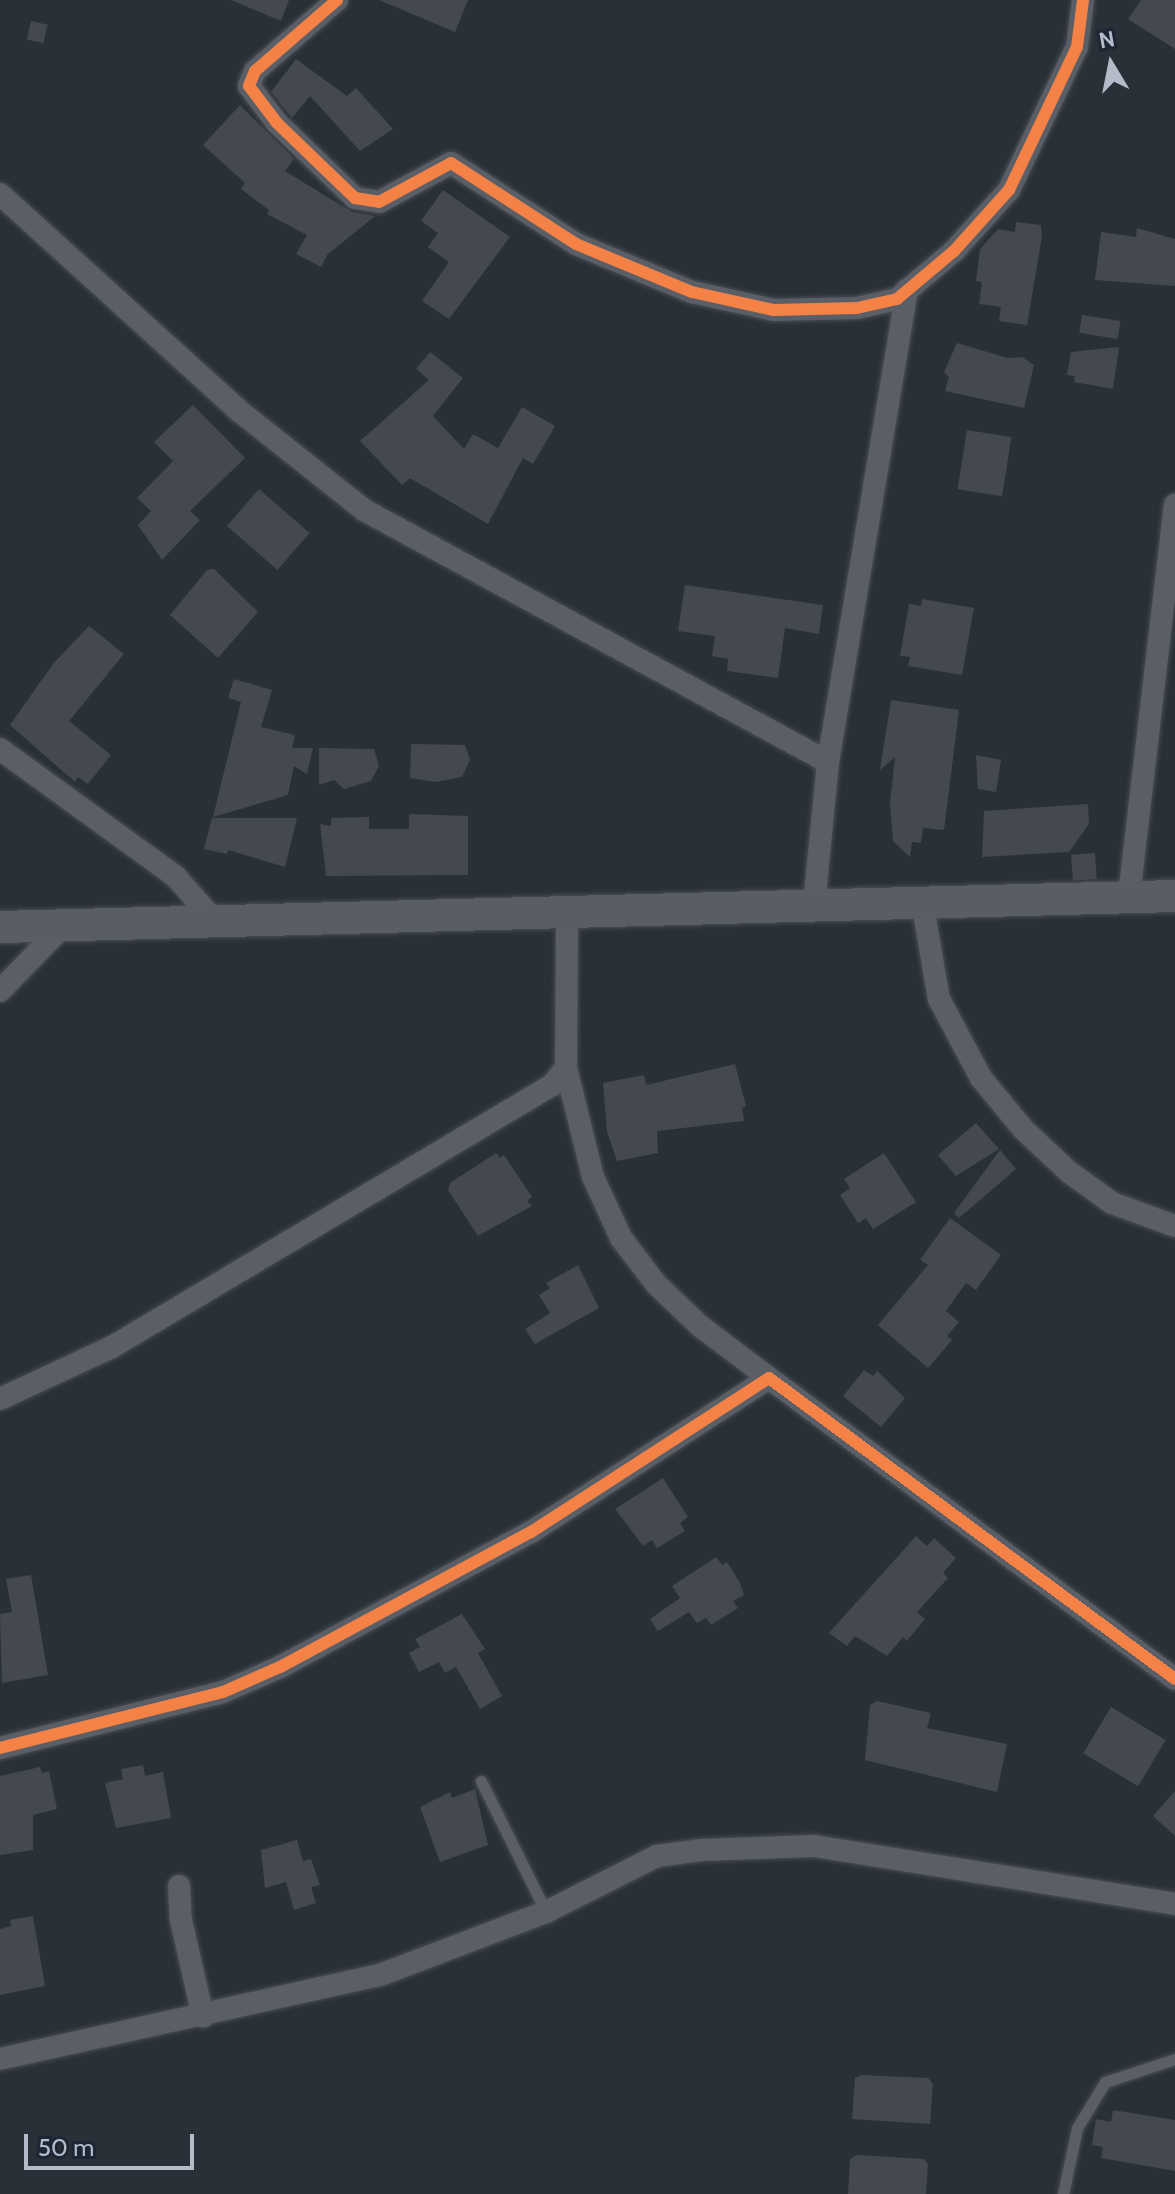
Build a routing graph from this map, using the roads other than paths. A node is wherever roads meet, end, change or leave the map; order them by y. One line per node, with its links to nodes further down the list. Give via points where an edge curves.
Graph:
1 (337, 0): 4 (street, via 255,71 249,86 277,123 355,198 379,202 451,163 576,244 730,304 774,310 857,308 897,299)
2 (1083, 0): 4 (street, via 1077,47 1009,190 954,251)
3 (0, 194): 7 (street, via 238,410 364,510)
4 (907, 290): 7 (street)
5 (1175, 505): 8 (street)
6 (0, 749): 13 (street, via 175,876)
7 (828, 762): 11 (street)
8 (1129, 896): 9 (street); 10 (street)
9 (1175, 896)
10 (922, 901): 11 (street); 18 (street, via 939,999 981,1078 1023,1129 1069,1172 1112,1203)
11 (814, 905): 12 (street)
12 (567, 913): 13 (street); 17 (street)
13 (214, 920): 14 (street)
14 (63, 926): 15 (street); 16 (street)
15 (0, 927)
16 (0, 991)
17 (566, 1068): 19 (street, via 593,1177 621,1238 656,1284); 20 (street, via 552,1085 112,1347)
18 (1175, 1226)
19 (769, 1378): 21 (street); 22 (street, via 531,1532 280,1667 223,1692)
20 (0, 1399)
21 (1175, 1679)
22 (0, 1748)
23 (481, 1781): 26 (lane)
24 (179, 1886): 27 (street, via 181,1920)
25 (1175, 1904): 26 (street, via 893,1857 814,1846 752,1845 657,1856)
26 (546, 1912): 27 (street, via 380,1975)
27 (203, 2017): 28 (street)
28 (0, 2059)
29 (1175, 2059): 30 (lane, via 1105,2082 1077,2128)
30 (1063, 2194)

